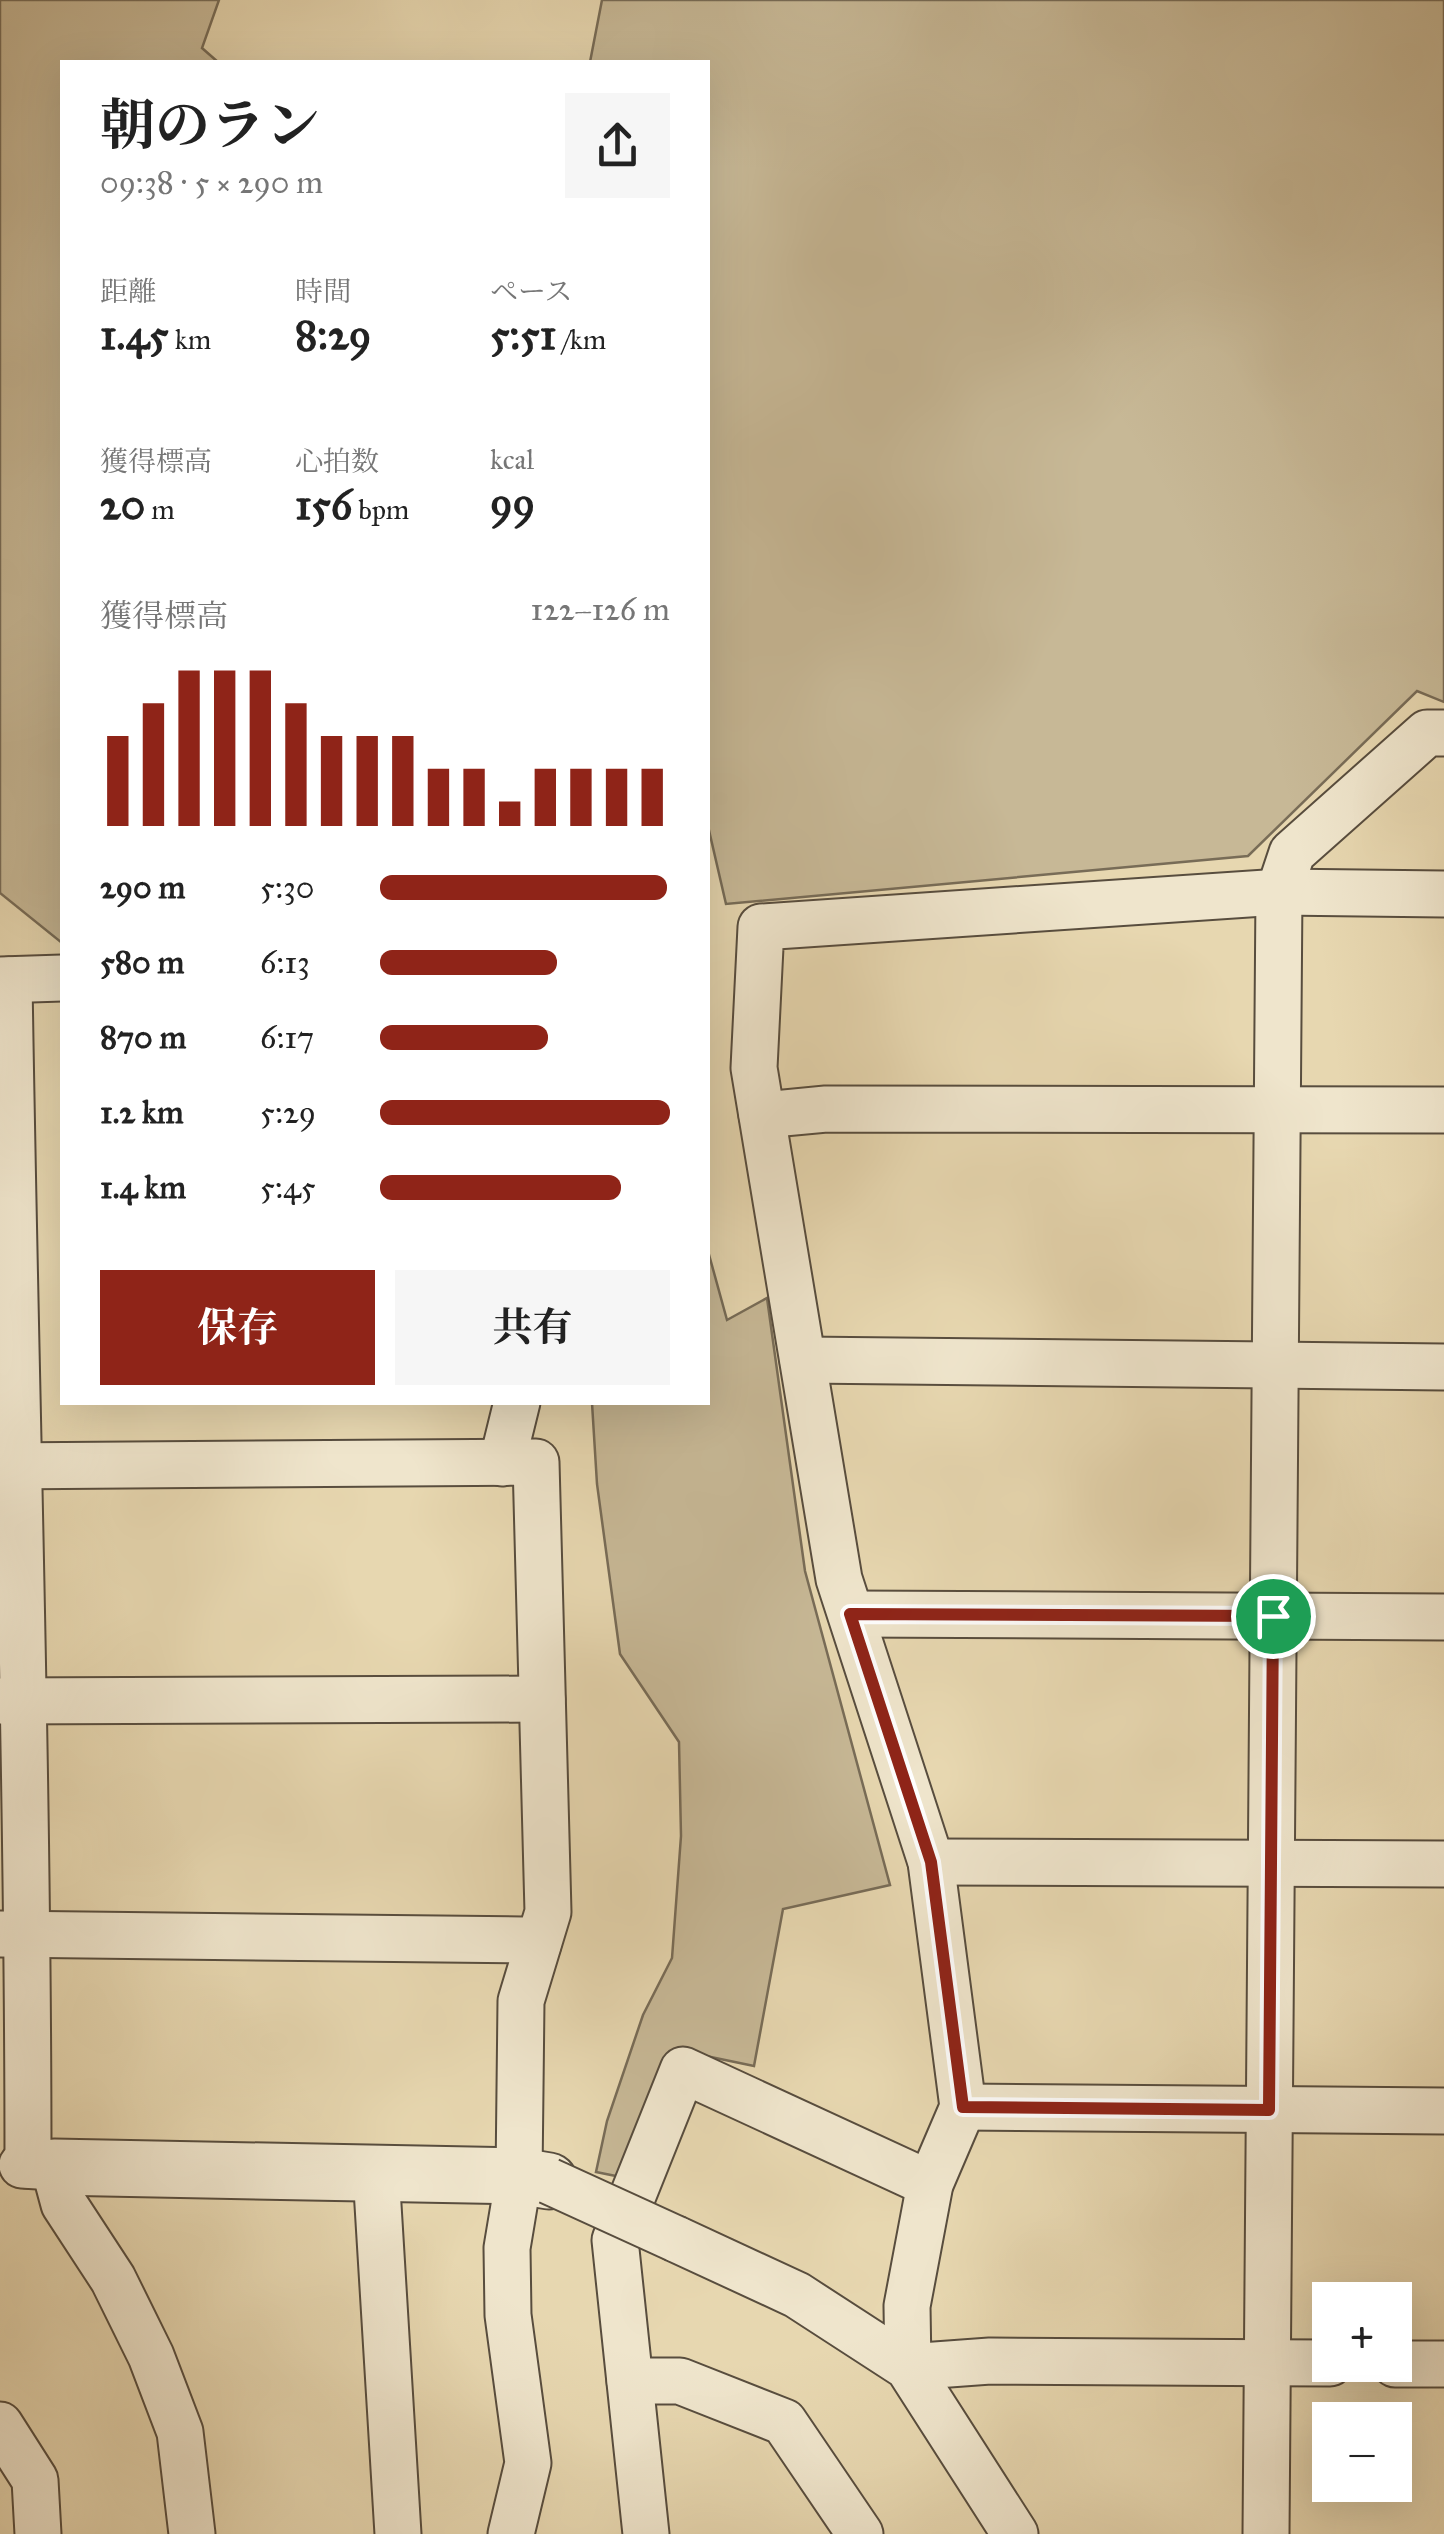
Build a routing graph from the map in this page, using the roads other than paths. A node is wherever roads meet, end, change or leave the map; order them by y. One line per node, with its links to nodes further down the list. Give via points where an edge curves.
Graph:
1 (1444, 734): 2 (street, via 1427,733 1292,854)
2 (1279, 892): 3 (street); 6 (street); 8 (street, via 761,927 754,1068)
3 (1444, 894)
4 (60, 978): 5 (street)
5 (5, 980): 9 (street)
6 (1277, 1110): 7 (street); 8 (street, via 826,1108); 11 (street)
7 (1444, 1110)
8 (762, 1115): 10 (street)
9 (6, 1221): 15 (street)
10 (803, 1360): 11 (street); 16 (street)
11 (1275, 1365): 12 (street); 17 (street)
12 (1444, 1367)
13 (516, 1405): 14 (street)
14 (502, 1463): 15 (street); 19 (street, via 536,1462)
15 (8, 1466): 20 (street)
16 (850, 1614): 17 (street); 21 (street)
17 (1273, 1616): 18 (street); 22 (street)
18 (1444, 1617)
19 (542, 1699): 20 (street); 25 (street, via 548,1912)
20 (11, 1701): 24 (street)
21 (931, 1862): 22 (street); 26 (street)
22 (1271, 1864): 23 (street); 27 (street)
23 (1444, 1864)
24 (14, 1934): 25 (street); 29 (street)
25 (538, 1944): 31 (street, via 521,2000)
26 (963, 2107): 27 (street); 32 (street)
27 (1269, 2110): 28 (street); 33 (street)
28 (1444, 2111)
29 (27, 2166): 30 (street); 41 (street, via 64,2204 114,2278 151,2356 180,2432)
30 (376, 2172): 31 (street); 42 (street)
31 (534, 2178): 37 (street, bridge, via 797,2294); 43 (street, via 507,2248 508,2316 528,2463)
32 (930, 2184): 37 (street, via 907,2306); 38 (street, via 683,2070 615,2240)
33 (1267, 2363): 34 (street); 37 (street); 47 (street)
34 (1312, 2363)
35 (1412, 2364): 36 (street)
36 (1444, 2364)
37 (908, 2366): 46 (street)
38 (630, 2381): 44 (street); 45 (street, via 680,2381 784,2422)
39 (0, 2425): 40 (street, via 35,2480)
40 (25, 2513)
41 (192, 2534)
42 (398, 2534)
43 (512, 2534)
44 (646, 2534)
45 (860, 2534)
46 (1015, 2534)
47 (1266, 2534)

